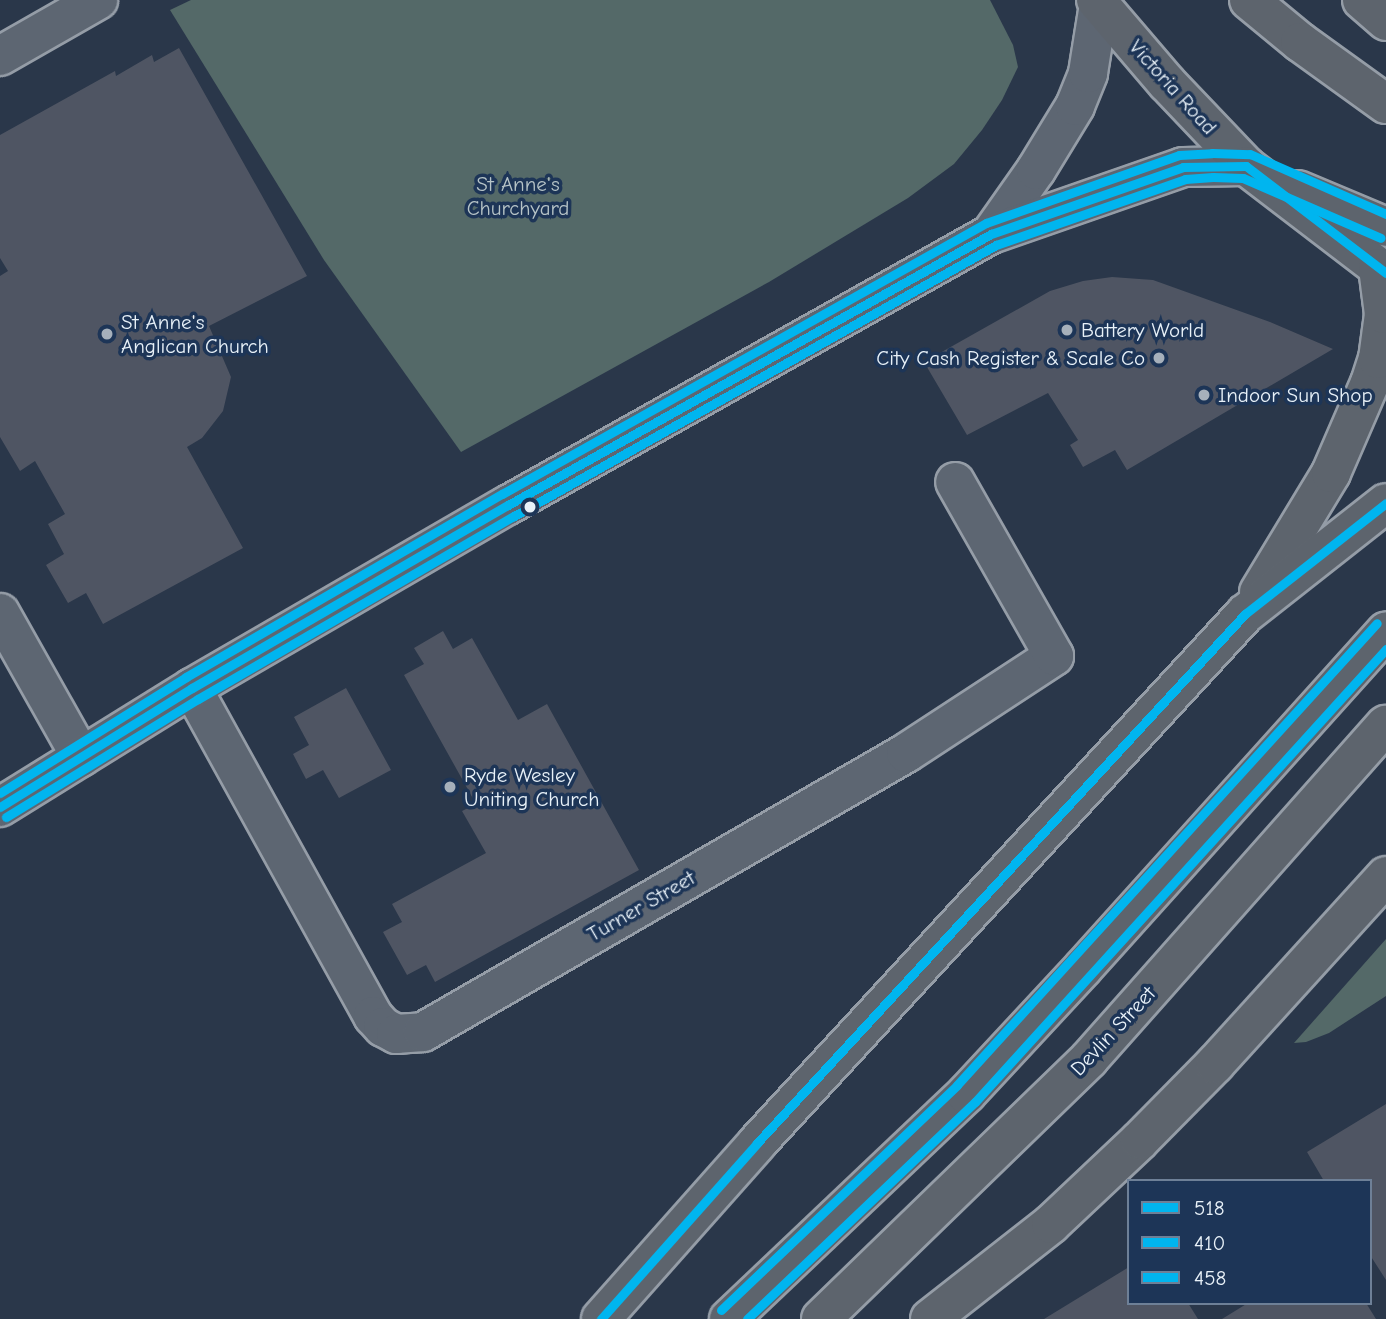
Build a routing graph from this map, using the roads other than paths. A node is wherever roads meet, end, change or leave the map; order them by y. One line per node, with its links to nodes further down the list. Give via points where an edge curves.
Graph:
1 (98, 0): 6 (street)
2 (1249, 0): 7 (highway)
3 (1362, 0): 5 (highway)
4 (1097, 2): 8 (highway, Victoria Road); 10 (street, via 1088,73 1075,106)
5 (1386, 21)
6 (0, 56)
7 (1386, 104)
8 (1246, 166): 9 (highway); 10 (street, via 1183,167); 11 (highway, Victoria Road)
9 (1386, 227)
10 (991, 234): 17 (street)
11 (1382, 270): 15 (highway, via 1382,336 1362,405 1331,473)
12 (955, 482): 17 (street, Turner Street, via 1054,656 906,753 423,1032 396,1034 373,1016)
13 (1386, 503): 15 (highway)
14 (0, 613): 19 (street)
15 (1245, 614): 22 (highway, via 757,1143)
16 (1386, 631): 23 (highway, via 967,1094)
17 (192, 688): 19 (street)
18 (1386, 725): 24 (highway, Devlin Street, via 1089,1059)
19 (81, 757): 20 (street)
20 (0, 807)
21 (1386, 876): 25 (highway, via 1140,1140 1051,1224)
22 (601, 1319)
23 (729, 1319)
24 (821, 1319)
25 (930, 1319)

